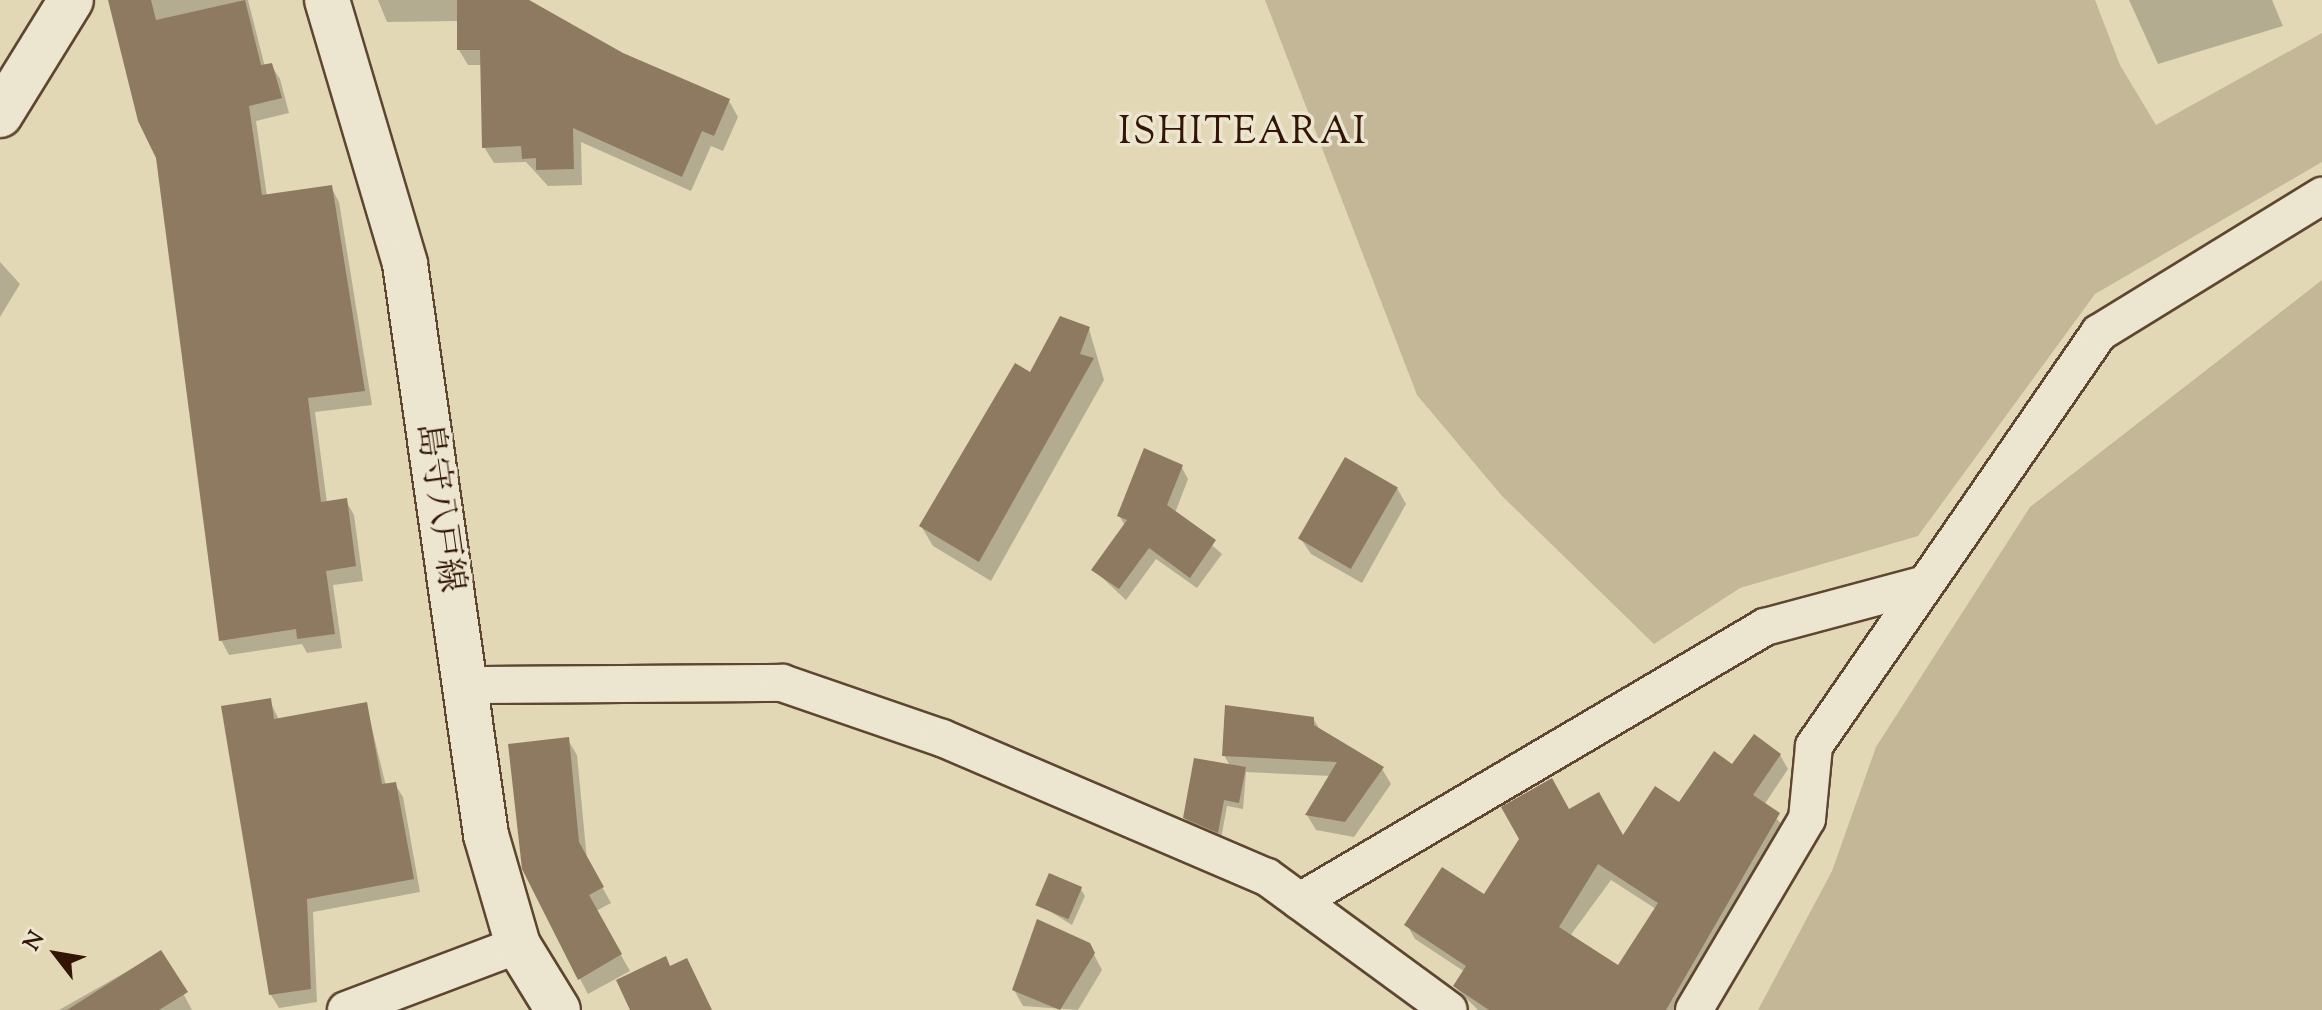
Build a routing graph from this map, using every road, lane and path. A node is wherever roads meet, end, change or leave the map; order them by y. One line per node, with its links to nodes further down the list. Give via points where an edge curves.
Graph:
1 (71, 0): 3 (main road)
2 (327, 0): 6 (main road, 島守八戸線, via 405,264)
3 (0, 115)
4 (2322, 196): 5 (street, via 2099,333)
5 (1922, 585): 7 (street, via 1765,627); 12 (street, via 1814,746 1807,819)
6 (464, 685): 7 (street, via 782,683 942,738 1267,877); 8 (main road, 島守八戸線, via 486,835)
7 (1300, 901): 11 (street)
8 (518, 945): 9 (street); 10 (main road, 島守八戸線)
9 (346, 1010)
10 (558, 1010)
11 (1449, 1010)
12 (1694, 1010)

